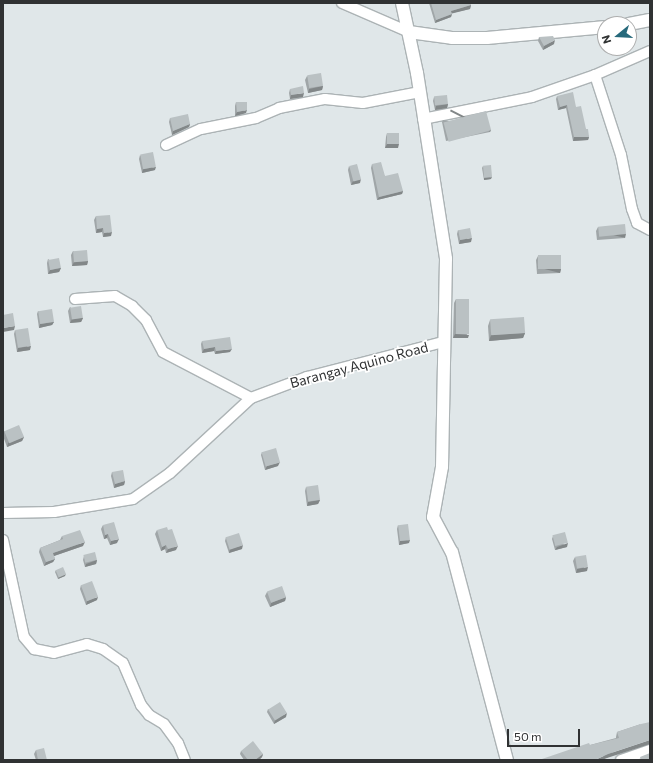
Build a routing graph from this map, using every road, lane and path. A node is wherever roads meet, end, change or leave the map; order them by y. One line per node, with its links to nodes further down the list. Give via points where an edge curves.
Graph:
1 (342, 3): 6 (street)
2 (402, 3): 6 (street)
3 (650, 20): 4 (street)
4 (637, 22)
5 (597, 28): 6 (street, via 488,38 452,38)
6 (409, 32): 9 (street)
7 (650, 51): 8 (street)
8 (596, 75): 10 (street, via 532,97); 12 (street, via 621,155 632,209 637,223)
9 (420, 92): 10 (street); 11 (street, via 363,104 325,99 279,108 256,118 201,129)
10 (423, 119): 14 (street, via 446,258)
11 (166, 145)
12 (650, 230)
13 (75, 299): 15 (street, via 115,296 146,320 163,352)
14 (443, 342): 15 (street, Barangay Aquino Road, via 307,377); 20 (street, via 442,467 432,517 452,552)
15 (251, 398): 16 (street, Barangay Aquino Road, via 170,473 133,499 54,512)
16 (3, 513)
17 (3, 540): 19 (street, via 24,637 34,649 54,652 87,644 103,649 123,663 141,705 149,715 164,724 178,743)
18 (650, 750): 21 (street)
19 (185, 760)
20 (506, 760)
21 (621, 760)

